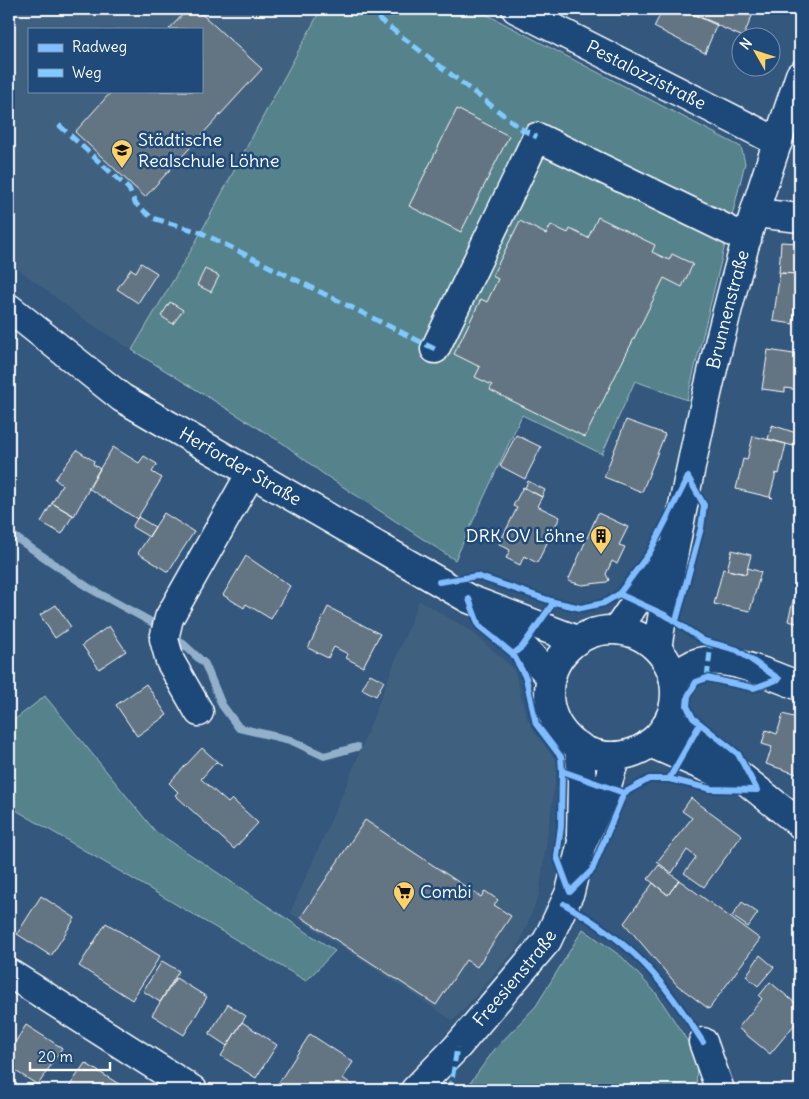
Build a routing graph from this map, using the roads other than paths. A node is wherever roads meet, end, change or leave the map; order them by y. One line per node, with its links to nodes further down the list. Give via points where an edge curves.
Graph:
1 (516, 9): 3 (street, Pestalozzistraße)
2 (800, 75): 3 (street, Brunnenstraße)
3 (778, 142): 4 (street, Brunnenstraße)
4 (755, 213): 5 (street); 6 (street, Brunnenstraße)
5 (800, 218)
6 (747, 239): 8 (street, via 537,136); 10 (street, Brunnenstraße)
7 (9, 308): 9 (street, Herforder Straße, via 122,398)
8 (435, 349)
9 (251, 473): 11 (street, Herforder Straße); 18 (street, via 169,618 164,640 170,661)
10 (673, 547): 12 (street, Brunnenstraße); 14 (street, Brunnenstraße)
11 (485, 606): 13 (street, Herforder Straße); 15 (street, Herforder Straße)
12 (617, 630): 13 (street, via 603,630); 14 (street, via 645,639)
13 (577, 640): 15 (street, via 557,663)
14 (656, 648): 16 (street)
15 (551, 678): 21 (street, via 554,716 567,736)
16 (674, 680): 17 (street, via 689,666 721,660); 19 (street, via 674,700)
17 (800, 686)
18 (199, 712)
19 (669, 719): 20 (street); 23 (street)
20 (650, 742): 22 (street, via 640,749); 23 (street)
21 (579, 746): 22 (street, via 597,754); 25 (street, Freesienstraße)
22 (616, 756): 25 (street, Freesienstraße, via 604,795)
23 (757, 790): 24 (street)
24 (800, 824)
25 (581, 846): 29 (street, Freesienstraße, via 570,892 547,941 457,1047)
26 (9, 973): 28 (street)
27 (704, 1042): 30 (street)
28 (193, 1090)
29 (415, 1090)
30 (720, 1090)

